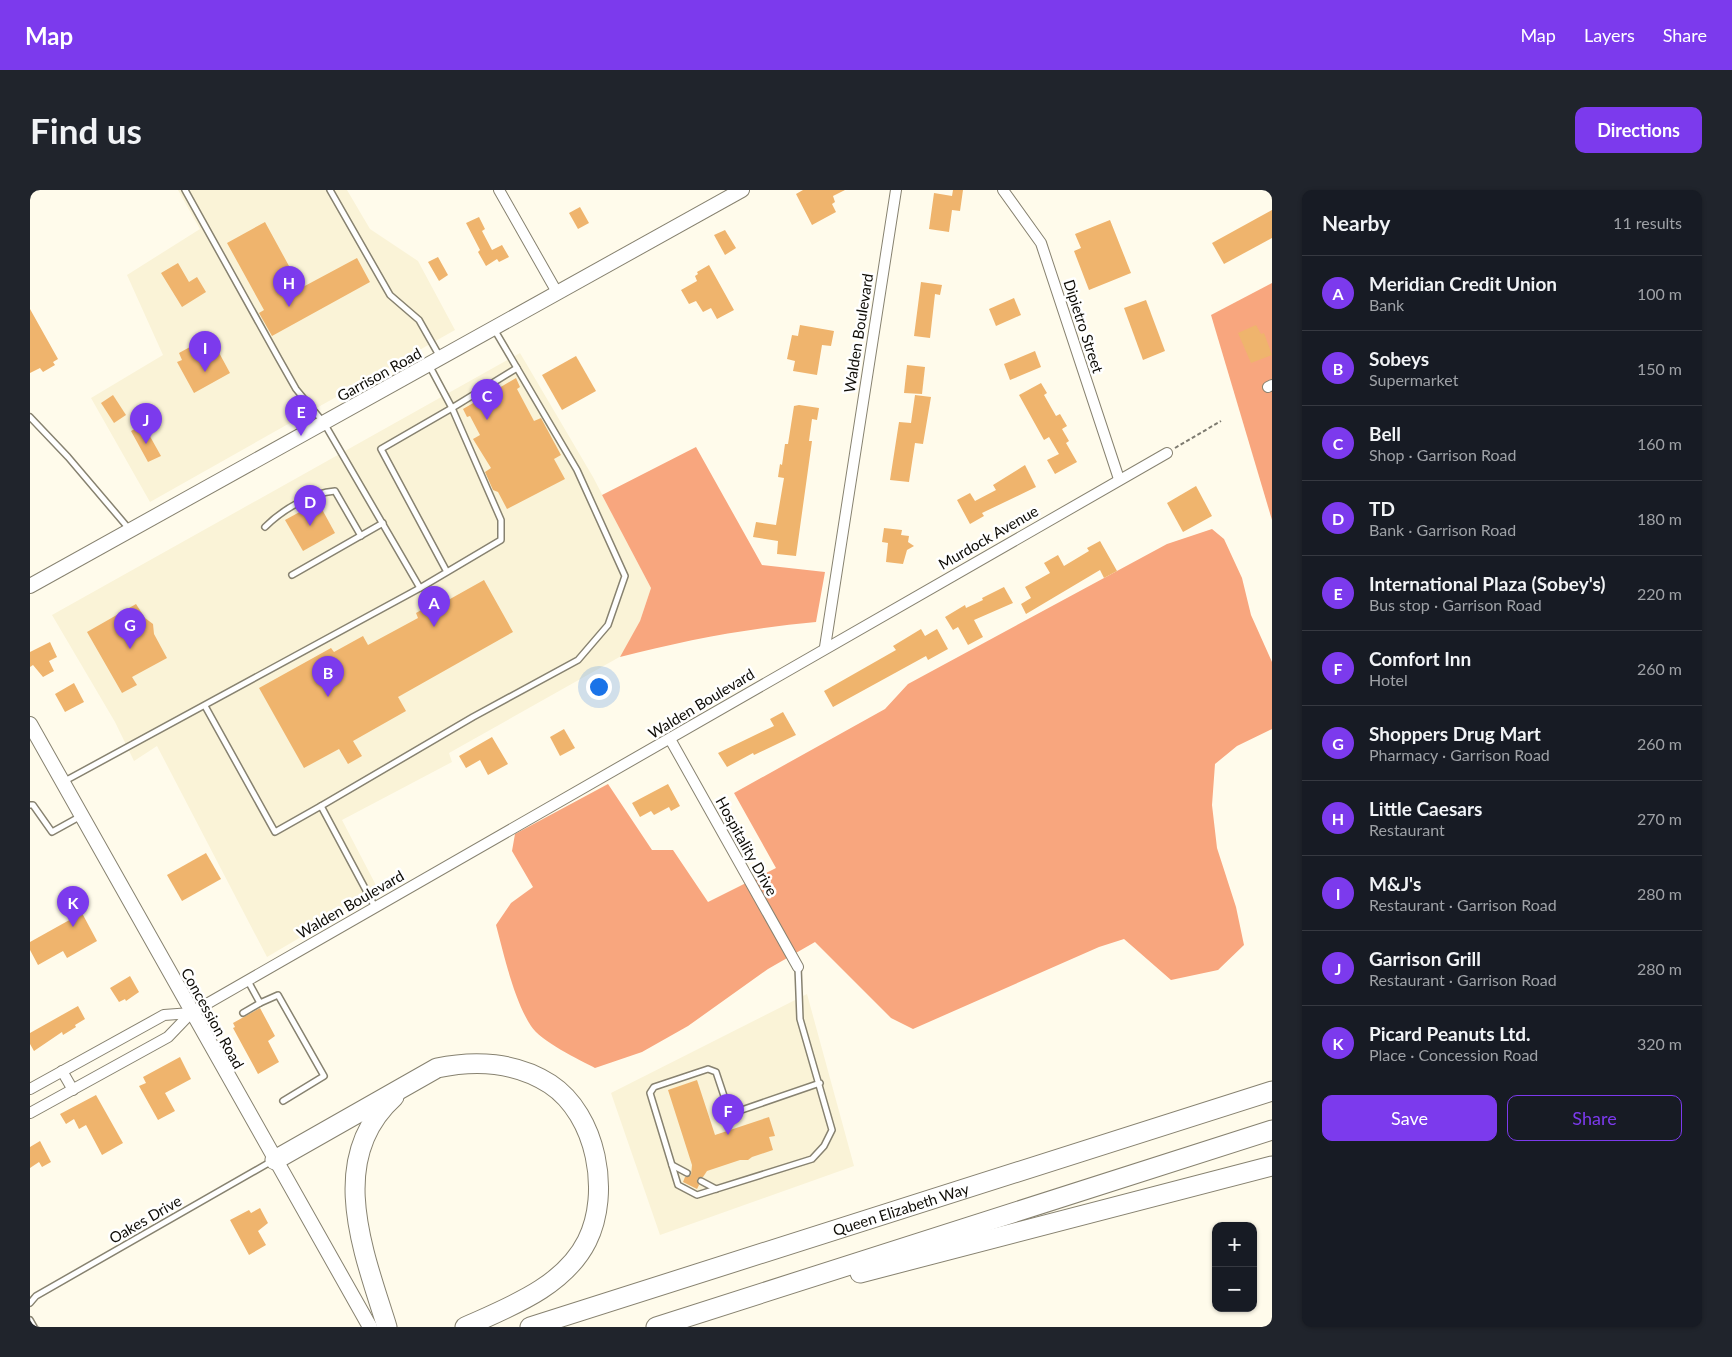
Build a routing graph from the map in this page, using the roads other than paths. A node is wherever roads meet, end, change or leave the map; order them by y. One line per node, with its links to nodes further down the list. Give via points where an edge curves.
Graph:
1 (185, 190): 13 (lane, via 296,389)
2 (330, 190): 9 (lane, via 390,295 419,320)
3 (499, 190): 7 (street)
4 (742, 190): 7 (main road, Garrison Road)
5 (896, 190): 24 (street, Walden Boulevard)
6 (1003, 190): 15 (street, Dipietro Street, via 1041,243)
7 (558, 294): 8 (main road, Garrison Road)
8 (494, 329): 9 (main road, Garrison Road); 10 (lane)
9 (435, 362): 11 (lane); 13 (main road, Garrison Road)
10 (517, 368): 11 (lane); 30 (lane, via 577,470 625,576 608,625 578,660 472,716)
11 (452, 408): 20 (lane, via 501,520 501,540); 20 (lane, via 381,449)
12 (30, 417): 18 (lane)
13 (324, 423): 16 (lane); 18 (main road, Garrison Road)
14 (1167, 453): 15 (street, Murdock Avenue)
15 (1119, 479): 24 (street, Murdock Avenue)
16 (383, 524): 19 (lane); 23 (lane)
17 (266, 527): 19 (lane, via 276,516 321,492 336,491)
18 (130, 531): 22 (main road, Garrison Road)
19 (362, 536): 21 (lane)
20 (447, 572): 23 (lane)
21 (292, 575)
22 (30, 586)
23 (420, 588): 25 (lane)
24 (825, 647): 27 (street, Walden Boulevard)
25 (205, 706): 28 (lane); 30 (lane, via 275,832)
26 (30, 724): 28 (main road, Concession Road)
27 (670, 739): 32 (street, Walden Boulevard); 33 (street, Hospitality Drive)
28 (63, 783): 31 (main road, Concession Road)
29 (30, 805): 31 (lane, via 40,813 52,832)
30 (321, 806): 32 (lane)
31 (82, 816): 36 (main road, Concession Road)
32 (375, 908): 34 (street, Walden Boulevard)
33 (798, 967): 40 (lane, via 800,1019)
34 (248, 980): 35 (lane); 36 (street, Walden Boulevard)
35 (260, 1003): 37 (lane); 44 (lane, via 278,995 324,1076)
36 (191, 1012): 38 (street, Walden Boulevard, via 164,1015); 42 (street, Walden Boulevard, via 168,1037); 47 (main road, Concession Road)
37 (243, 1013)
38 (62, 1071): 41 (street, Walden Boulevard); 42 (street)
39 (409, 1082): 47 (highway); 58 (highway, via 384,1105 364,1137 354,1166 354,1210); 59 (highway, via 437,1068 465,1062 520,1070 550,1084 571,1105 588,1133 597,1162 600,1188 597,1210 587,1242 569,1266 521,1302)
40 (820, 1083): 48 (lane, via 730,1114 716,1072 708,1069 654,1087 650,1093); 52 (lane, via 832,1130 812,1159)
41 (30, 1089)
42 (73, 1090): 45 (street, Walden Boulevard)
43 (1272, 1091): 60 (highway, Queen Elizabeth Way)
44 (283, 1101)
45 (30, 1113)
46 (1272, 1130): 54 (highway)
47 (275, 1160): 53 (lane, Oakes Drive, via 36,1296); 57 (main road, Concession Road)
48 (672, 1165): 50 (lane); 52 (lane, via 678,1185 697,1195)
49 (1272, 1166): 54 (highway, via 911,1262)
50 (688, 1173)
51 (701, 1181): 52 (lane)
52 (716, 1189)
53 (30, 1303)
54 (730, 1303): 61 (highway)
55 (30, 1320): 56 (lane)
56 (34, 1327)
57 (370, 1327)
58 (387, 1327)
59 (465, 1327)
60 (530, 1327)
61 (656, 1327)

